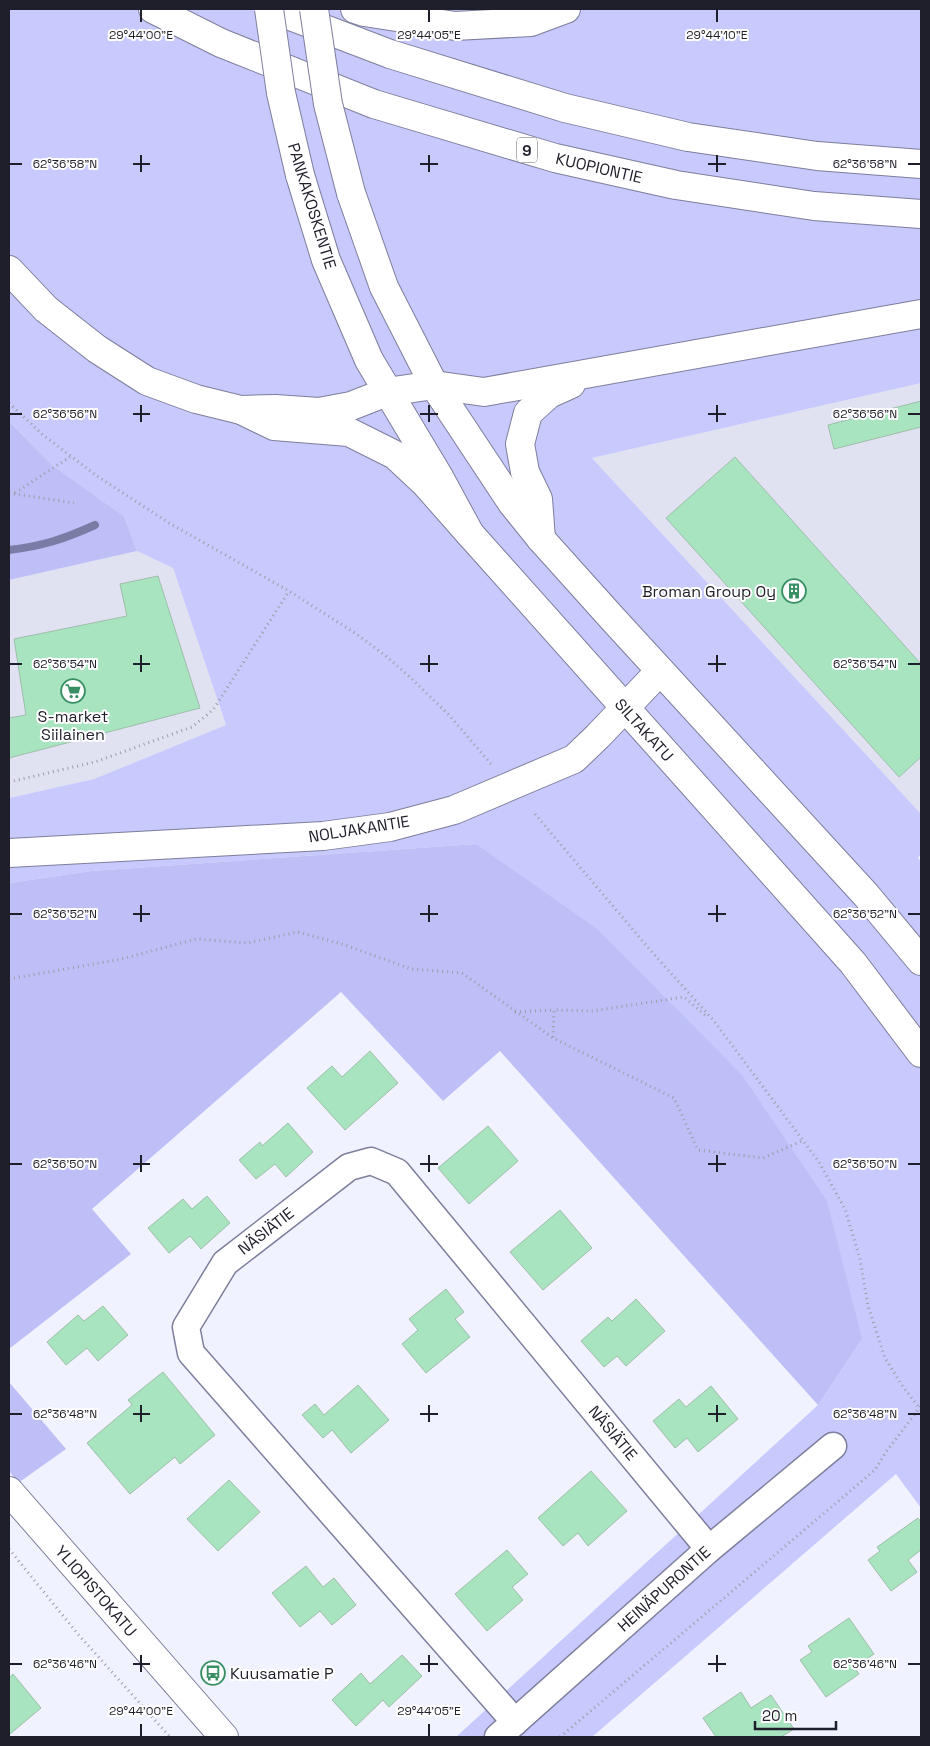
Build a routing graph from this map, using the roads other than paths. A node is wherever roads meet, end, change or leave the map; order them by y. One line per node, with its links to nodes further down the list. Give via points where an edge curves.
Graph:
1 (153, 9): 7 (main road, KUOPIONTIE / 9, via 221,43 374,104 554,158 676,185 814,206)
2 (271, 9): 6 (main road, via 390,54 565,108 688,137 817,156); 12 (main road, PANKAKOSKENTIE, bridge, via 281,93 300,175 326,260 370,360)
3 (314, 9): 11 (main road, bridge, via 328,104 351,193 384,287)
4 (355, 9): 5 (main road, via 456,26 531,22)
5 (566, 9)
6 (921, 164)
7 (921, 214)
8 (9, 270): 13 (main road, via 46,310 97,349 148,381 196,399)
9 (921, 314): 10 (main road)
10 (598, 373): 11 (main road, via 484,392); 15 (main road, via 548,394 528,413 520,444 525,472 538,499)
11 (434, 385): 12 (main road); 15 (main road, via 512,502)
12 (388, 392): 13 (main road, via 351,406 319,412); 14 (main road, SILTAKATU)
13 (241, 410): 14 (main road, via 274,426 348,432 395,455)
14 (470, 534): 17 (main road, SILTAKATU)
15 (541, 538): 16 (main road)
16 (660, 671): 17 (main road, NOLJAKANTIE); 19 (main road, via 866,895)
17 (624, 709): 18 (main road, NOLJAKANTIE, via 574,759 454,810 390,827 323,836); 20 (main road, SILTAKATU, via 853,963)
18 (9, 853)
19 (921, 961)
20 (921, 1054)
21 (833, 1446): 23 (street, HEINÄPURONTIE)
22 (9, 1490): 25 (main road, YLIOPISTOKATU)
23 (709, 1549): 24 (street, HEINÄPURONTIE); 24 (street, NÄSIÄTIE, via 397,1172 371,1161 349,1167 225,1262 186,1327 191,1353)
24 (507, 1730)
25 (224, 1737)

